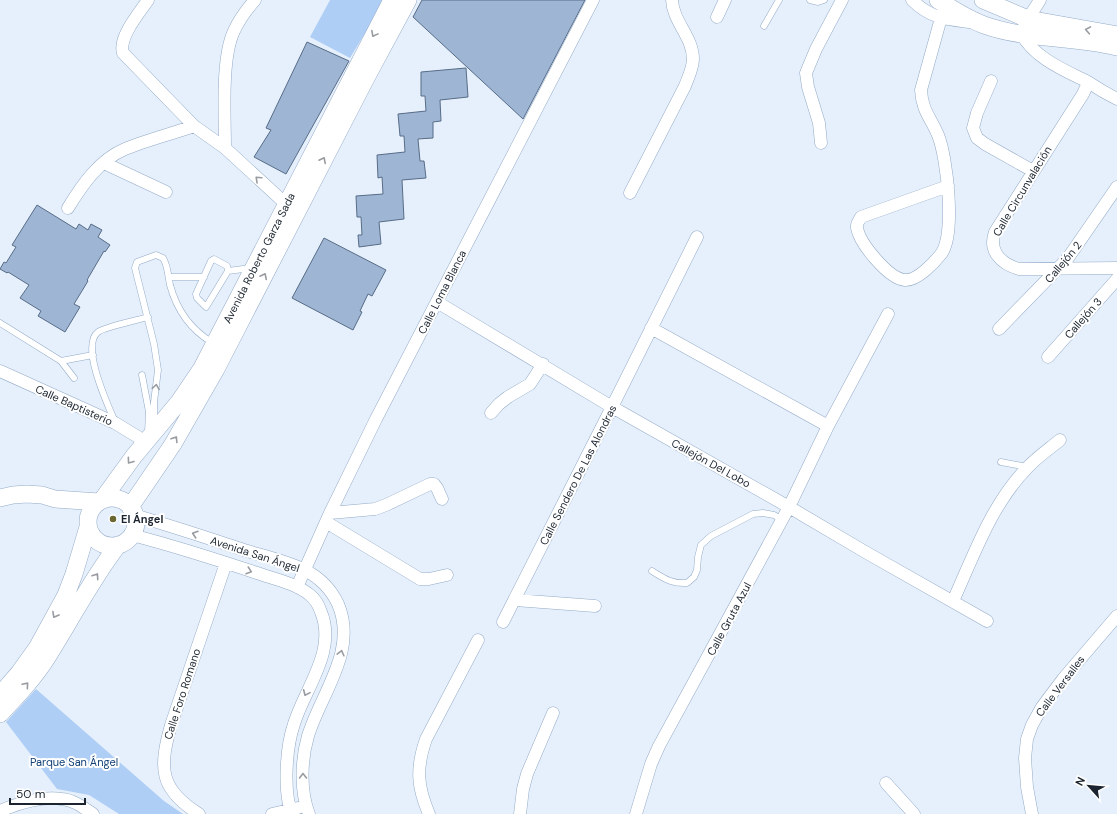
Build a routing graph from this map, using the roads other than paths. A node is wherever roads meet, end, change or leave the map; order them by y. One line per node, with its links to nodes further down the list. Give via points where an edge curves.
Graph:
1 (148, 0): 26 (street, via 126,34 122,44 123,53)
2 (255, 0): 28 (street, via 234,31 228,46)
3 (392, 0): 35 (street, Avenida Roberto Garza Sada, one-way to 35)
4 (408, 0): 45 (street, Avenida Roberto Garza Sada, one-way to 4)
5 (593, 0): 46 (street, Calle Loma Blanca)
6 (672, 0): 34 (street, via 676,17 692,49 693,60 685,86)
7 (725, 0): 17 (street)
8 (780, 0): 18 (lane)
9 (810, 0): 10 (lane)
10 (824, 0)
11 (842, 0): 27 (street, via 806,73 819,123)
12 (912, 0): 16 (street, via 929,13)
13 (983, 0): 15 (street)
14 (1040, 0): 20 (street)
15 (1001, 7): 19 (street); 20 (street)
16 (942, 8): 19 (street); 31 (street, via 921,90 925,111 938,134 944,153)
17 (717, 17)
18 (764, 26)
19 (989, 26): 20 (street)
20 (1029, 30): 21 (street, one-way to 20); 22 (street); 24 (street, via 1047,59)
21 (1117, 35)
22 (1117, 47)
23 (991, 81): 30 (street, via 973,128 977,138)
24 (1088, 82): 25 (street); 30 (street, Calle Circunvalación, via 1083,94)
25 (1117, 99)
26 (194, 126): 28 (street); 29 (street, via 123,150)
27 (821, 143)
28 (225, 148): 35 (street, one-way to 28)
29 (104, 163): 33 (street); 36 (street, via 78,190)
30 (1033, 171): 39 (street, Calle Circunvalación, via 995,232 993,248 1002,260 1014,268)
31 (948, 186): 31 (street, via 948,232 942,253 913,279 904,280 892,274 864,244 857,228 861,217)
32 (1117, 187): 39 (street, Callejón 2)
33 (166, 192)
34 (630, 193)
35 (287, 205): 38 (street, Avenida Roberto Garza Sada)
36 (68, 208)
37 (697, 237): 50 (street, Calle Sendero De Las Alondras)
38 (253, 268): 41 (lane); 52 (street, Avenida Roberto Garza Sada)
39 (1060, 268): 40 (street, Calle Circunvalación); 51 (street, Callejón 2)
40 (1117, 268)
41 (228, 271): 43 (lane, via 227,266 214,259); 43 (lane, via 206,307 196,296)
42 (169, 277): 43 (lane); 48 (lane, via 165,260 161,256 140,260 135,265); 52 (lane, via 175,298 187,321 194,330)
43 (204, 277)
44 (1117, 279): 54 (street, Callejón 3)
45 (252, 300): 52 (street, via 242,305 225,336); 60 (street, Avenida Roberto Garza Sada)
46 (437, 302): 56 (street, Callejón Del Lobo); 76 (street, Calle Loma Blanca)
47 (888, 314): 64 (street, Calle Gruta Azul)
48 (148, 317): 53 (lane, via 97,332 92,343); 65 (lane, one-way to 48, via 158,370)
49 (0, 323): 55 (lane)
50 (651, 328): 61 (street, Calle Sendero De Las Alondras); 64 (street)
51 (1000, 329)
52 (214, 344): 60 (street, via 215,356 201,381); 65 (street, Avenida Roberto Garza Sada, via 191,385)
53 (93, 355): 55 (lane); 63 (lane, via 100,387)
54 (1048, 357)
55 (61, 361): 59 (lane)
56 (543, 364): 61 (street, Callejón Del Lobo); 62 (street, via 530,384 508,397)
57 (0, 371): 63 (street, Calle Baptisterio)
58 (142, 375): 65 (lane, via 149,412)
59 (74, 378)
60 (198, 399): 69 (street, Avenida Roberto Garza Sada, one-way to 60)
61 (612, 407): 74 (street, Callejón Del Lobo); 85 (street, Calle Sendero De Las Alondras)
62 (491, 414)
63 (115, 423): 65 (street, Calle Baptisterio, via 138,437)
64 (828, 426): 74 (street, Calle Gruta Azul)
65 (149, 438): 69 (street); 73 (street, Avenida Roberto Garza Sada, one-way to 73)
66 (1060, 440): 68 (street)
67 (1001, 462): 68 (lane)
68 (1027, 467): 86 (street, via 989,520)
69 (154, 472): 75 (street, Avenida Roberto Garza Sada)
70 (0, 498): 71 (street, via 27,494)
71 (55, 499): 73 (street); 78 (street)
72 (442, 499): 76 (street, via 434,484 430,484 374,509)
73 (100, 501): 75 (street, via 120,500); 78 (street, via 92,509)
74 (789, 507): 77 (street, Calle Gruta Azul); 86 (street, Callejón Del Lobo)
75 (132, 511): 79 (street, via 135,522); 81 (street, Avenida San Ángel, one-way to 75)
76 (328, 517): 81 (street, Calle Loma Blanca); 83 (street, via 420,579)
77 (782, 520): 82 (lane, via 763,513 753,514 711,536 701,545 697,570 687,583 677,584); 104 (street, Calle Gruta Azul, via 659,746)
78 (88, 523): 79 (street, via 91,534 103,544 110,546); 92 (street, one-way to 92, via 66,595 37,648)
79 (125, 540): 80 (street, Avenida San Ángel); 94 (street, one-way to 79, via 30,681 48,656 93,580)
80 (226, 563): 84 (street, Avenida San Ángel, one-way to 84); 100 (street, Calle Foro Romano, via 171,725 163,763 166,780 174,794)
81 (305, 570): 84 (street, Calle Loma Blanca); 96 (street, Avenida San Ángel, one-way to 81, via 304,754 312,726 343,650 344,630 340,608 333,594 318,578)
82 (652, 571)
83 (447, 575)
84 (297, 586): 98 (street, Avenida San Ángel, one-way to 98, via 310,595 318,605 326,634 320,663 300,708 290,739 287,783)
85 (515, 600): 87 (street); 90 (street, Calle Sendero De Las Alondras)
86 (953, 601): 89 (street, Callejón Del Lobo)
87 (596, 606)
88 (1117, 616): 106 (street, Calle Versalles, via 1063,679 1032,725 1025,758)
89 (987, 621)
90 (503, 622)
91 (478, 640): 102 (street, via 420,755 419,784)
92 (0, 695)
93 (552, 713): 103 (street, via 527,774)
94 (0, 714)
95 (886, 783): 105 (street)
96 (307, 810): 98 (street)
97 (0, 811): 99 (street, via 46,798 76,803)
98 (292, 812): 101 (street)
99 (93, 814)
100 (199, 814)
101 (272, 814)
102 (429, 814)
103 (520, 814)
104 (636, 814)
105 (914, 814)
106 (1032, 814)

